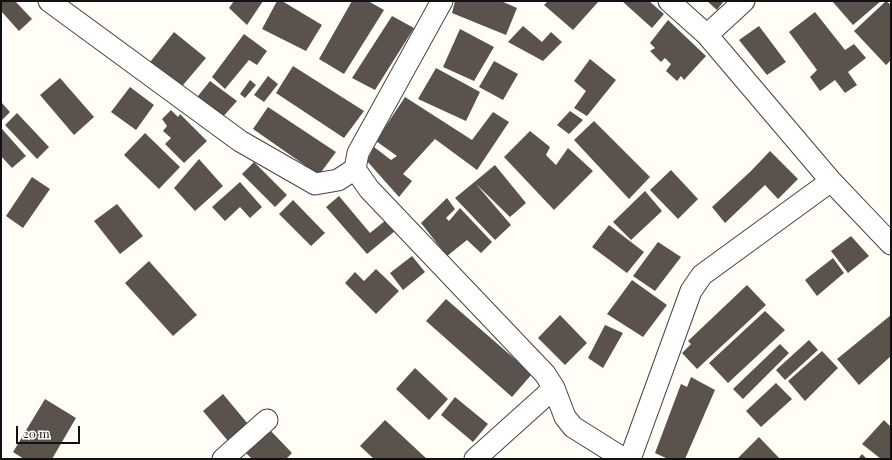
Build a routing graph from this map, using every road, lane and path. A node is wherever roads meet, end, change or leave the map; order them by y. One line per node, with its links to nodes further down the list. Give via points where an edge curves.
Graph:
1 (49, 1): 6 (street, via 240,141 315,184 338,180)
2 (442, 1): 6 (street, via 358,153)
3 (669, 1): 5 (street)
4 (744, 1): 5 (street)
5 (707, 35): 7 (street)
6 (355, 169): 9 (street, via 370,189 545,374)
7 (831, 180): 8 (street); 14 (street, via 702,275 690,291)
8 (891, 244)
9 (554, 388): 12 (street); 13 (street, via 565,417 574,427)
10 (267, 420): 11 (street)
11 (224, 459)
12 (475, 459)
13 (624, 459)
14 (630, 459)

